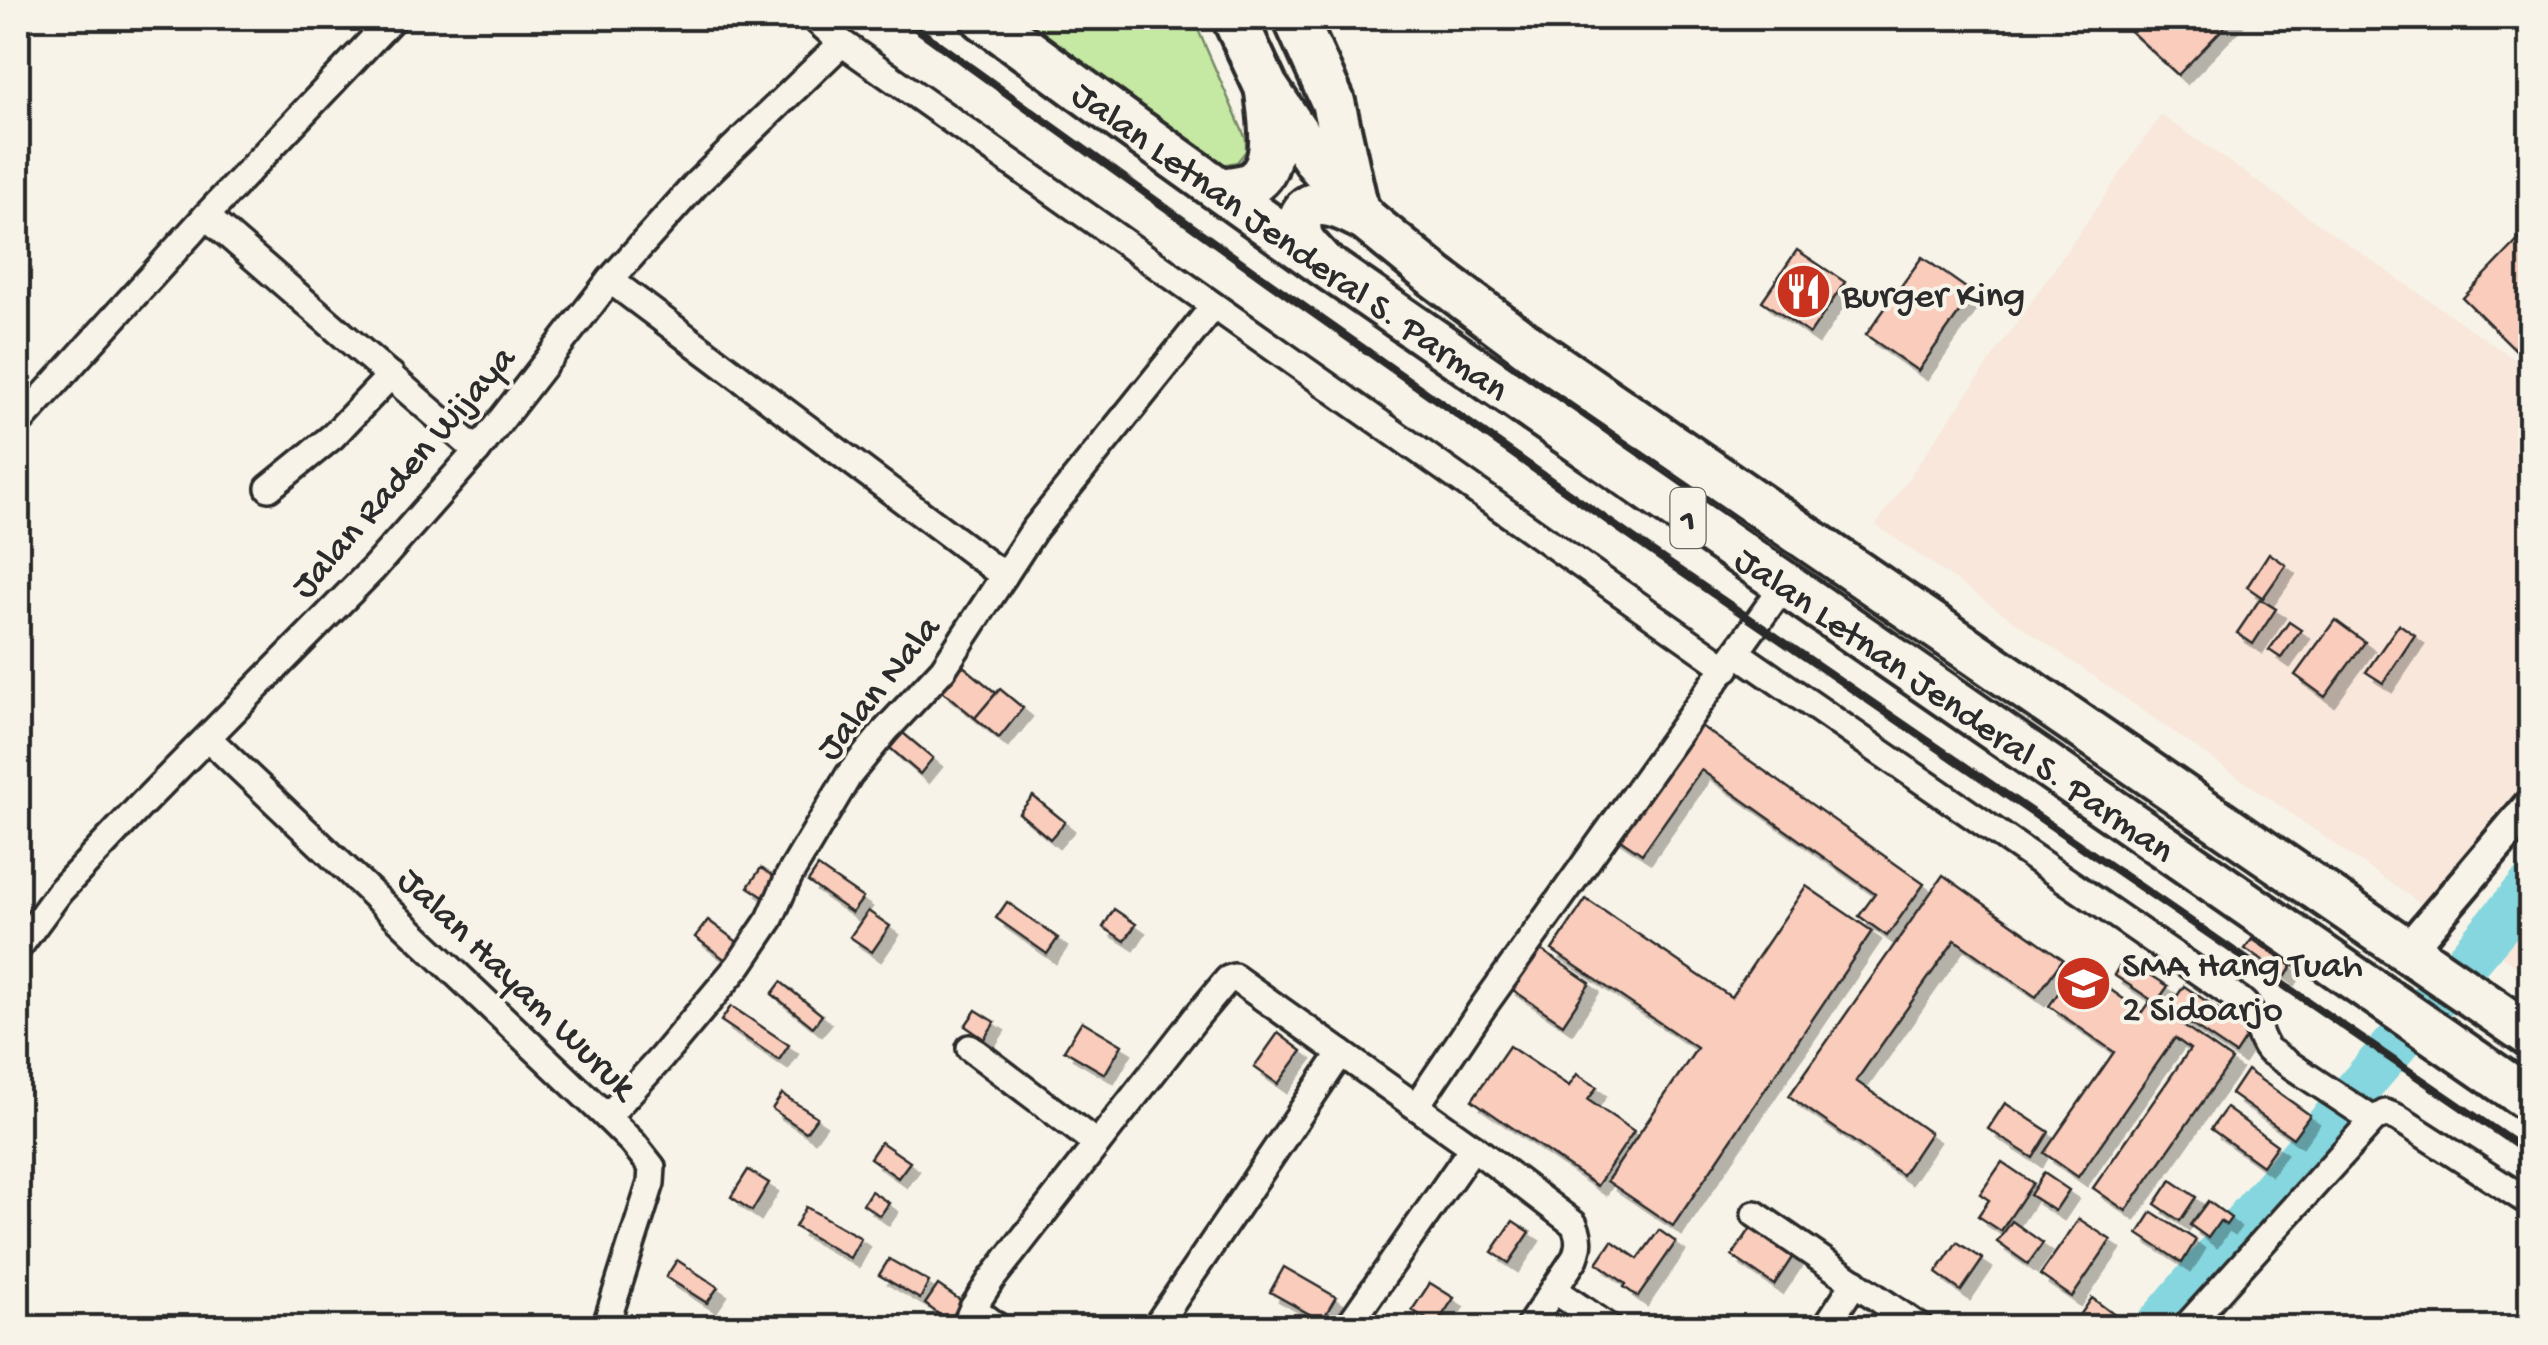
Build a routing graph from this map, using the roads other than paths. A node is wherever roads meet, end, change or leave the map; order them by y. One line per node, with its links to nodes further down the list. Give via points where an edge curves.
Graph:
1 (393, 18): 10 (street)
2 (814, 18): 6 (street)
3 (984, 18): 8 (highway, Jalan Letnan Jenderal S. Parman / 1)
4 (1234, 18): 7 (highway, Jalan Letnan Jenderal S. Parman / 1)
5 (1295, 18): 9 (highway, via 1333,102)
6 (842, 43): 12 (street, Jalan Raden Wijaya, via 696,184); 13 (street)
7 (1266, 87): 8 (highway, via 1266,164 1250,184); 9 (highway, Jalan Letnan Jenderal S. Parman / 1)
8 (1220, 190): 11 (highway, Jalan Letnan Jenderal S. Parman / 1)
9 (1361, 213): 11 (highway, via 1320,204 1302,212 1303,241); 24 (highway, Jalan Letnan Jenderal S. Parman / 1, via 1536,352)
10 (206, 216): 14 (street); 15 (street)
11 (1323, 264): 19 (highway, Jalan Letnan Jenderal S. Parman / 1)
12 (610, 280): 16 (street, Jalan Raden Wijaya); 18 (street)
13 (1213, 307): 18 (street, Jalan Nala); 20 (street)
14 (392, 375): 16 (street); 17 (street, via 334,436)
15 (18, 424)
16 (477, 450): 21 (street, Jalan Raden Wijaya, via 374,569)
17 (269, 488)
18 (1004, 576): 30 (street, Jalan Nala, via 943,668 850,775 739,965)
19 (1784, 585): 20 (street); 28 (highway, Jalan Letnan Jenderal S. Parman / 1)
20 (1732, 661): 29 (street); 31 (street, via 2241,1001 2268,1050)
21 (208, 738): 23 (street, Jalan Raden Wijaya, via 60,892); 30 (street, Jalan Hayam Wuruk)
22 (2530, 806): 24 (street)
23 (18, 948)
24 (2422, 961): 25 (highway, Jalan Letnan Jenderal S. Parman / 1)
25 (2530, 1035)
26 (970, 1048): 32 (street)
27 (1341, 1053): 29 (street); 32 (street, via 1234,976); 41 (street)
28 (2530, 1100)
29 (1416, 1106): 33 (street)
30 (608, 1116): 39 (street, Jalan Hayam Wuruk, via 652,1166 653,1176)
31 (2373, 1120): 34 (street, via 2385,1113 2398,1118); 47 (street)
32 (1097, 1144): 38 (street)
33 (1473, 1146): 37 (street, via 1574,1224 1579,1247); 42 (street)
34 (2530, 1203)
35 (1755, 1214): 36 (street)
36 (1855, 1282): 45 (street); 46 (street)
37 (1554, 1290): 43 (street); 44 (street)
38 (968, 1318): 40 (street)
39 (606, 1328)
40 (999, 1328)
41 (1155, 1328)
42 (1347, 1328)
43 (1528, 1328)
44 (1610, 1328)
45 (1825, 1328)
46 (1921, 1328)
47 (2185, 1328)

